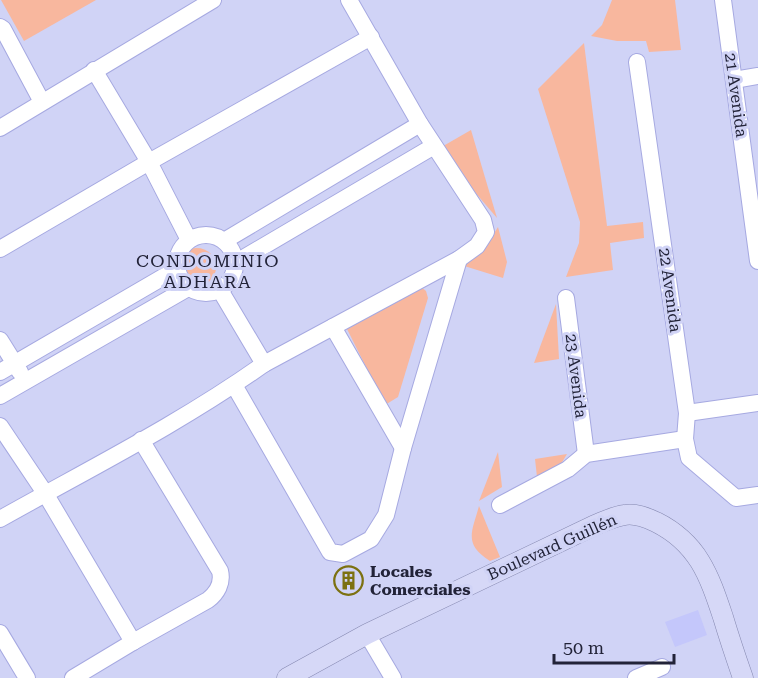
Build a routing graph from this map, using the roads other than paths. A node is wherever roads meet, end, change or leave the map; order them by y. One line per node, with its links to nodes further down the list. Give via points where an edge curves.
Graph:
1 (213, 0): 7 (street)
2 (349, 0): 5 (street)
3 (723, 0): 9 (street, 21 Avenida)
4 (0, 27): 10 (street)
5 (371, 37): 11 (street); 14 (street)
6 (637, 62): 35 (street, 22 Avenida)
7 (94, 70): 10 (street); 14 (street)
8 (758, 76): 9 (street)
9 (734, 80): 15 (street, 21 Avenida)
10 (42, 102): 12 (street)
11 (420, 124): 13 (street); 17 (street)
12 (0, 128)
13 (434, 146): 19 (street, via 483,220 486,232 477,246); 21 (street)
14 (148, 162): 16 (street); 18 (street)
15 (755, 213): 20 (street, 21 Avenida)
16 (189, 240): 17 (street, via 210,235); 22 (street, via 179,254)
17 (224, 241): 21 (street)
18 (0, 249)
19 (459, 259): 26 (street); 39 (street)
20 (758, 261)
21 (235, 262): 24 (street, via 231,279)
22 (177, 269): 23 (street); 28 (street)
23 (188, 288): 24 (street, via 207,294); 31 (street)
24 (220, 290): 29 (street)
25 (566, 298): 40 (street, 23 Avenida)
26 (333, 327): 29 (street); 39 (street)
27 (0, 340): 28 (street)
28 (15, 362): 30 (street); 31 (street)
29 (264, 364): 32 (street)
30 (0, 372)
31 (25, 381): 33 (street)
32 (234, 385): 38 (street); 39 (street, via 330,552 343,554 370,539 386,514)
33 (0, 396)
34 (758, 403): 35 (street)
35 (687, 413): 37 (street, 22 Avenida)
36 (0, 426): 41 (street)
37 (685, 439): 40 (street); 42 (street, 22 Avenida, via 689,458 736,498)
38 (141, 441): 41 (street); 47 (street, via 221,579 207,600)
39 (403, 448)
40 (586, 454): 43 (street, via 568,469)
41 (45, 494): 44 (street); 47 (street)
42 (758, 495)
43 (500, 505)
44 (0, 519)
45 (0, 633): 49 (street)
46 (367, 634): 51 (main road, Boulevard Guillén); 52 (street); 54 (main road, Boulevard Guillén, via 595,525 631,514 663,526 697,556 711,581)
47 (133, 642): 50 (street)
48 (662, 667): 53 (street)
49 (27, 678)
50 (73, 678)
51 (287, 678)
52 (393, 678)
53 (636, 678)
54 (743, 678)

